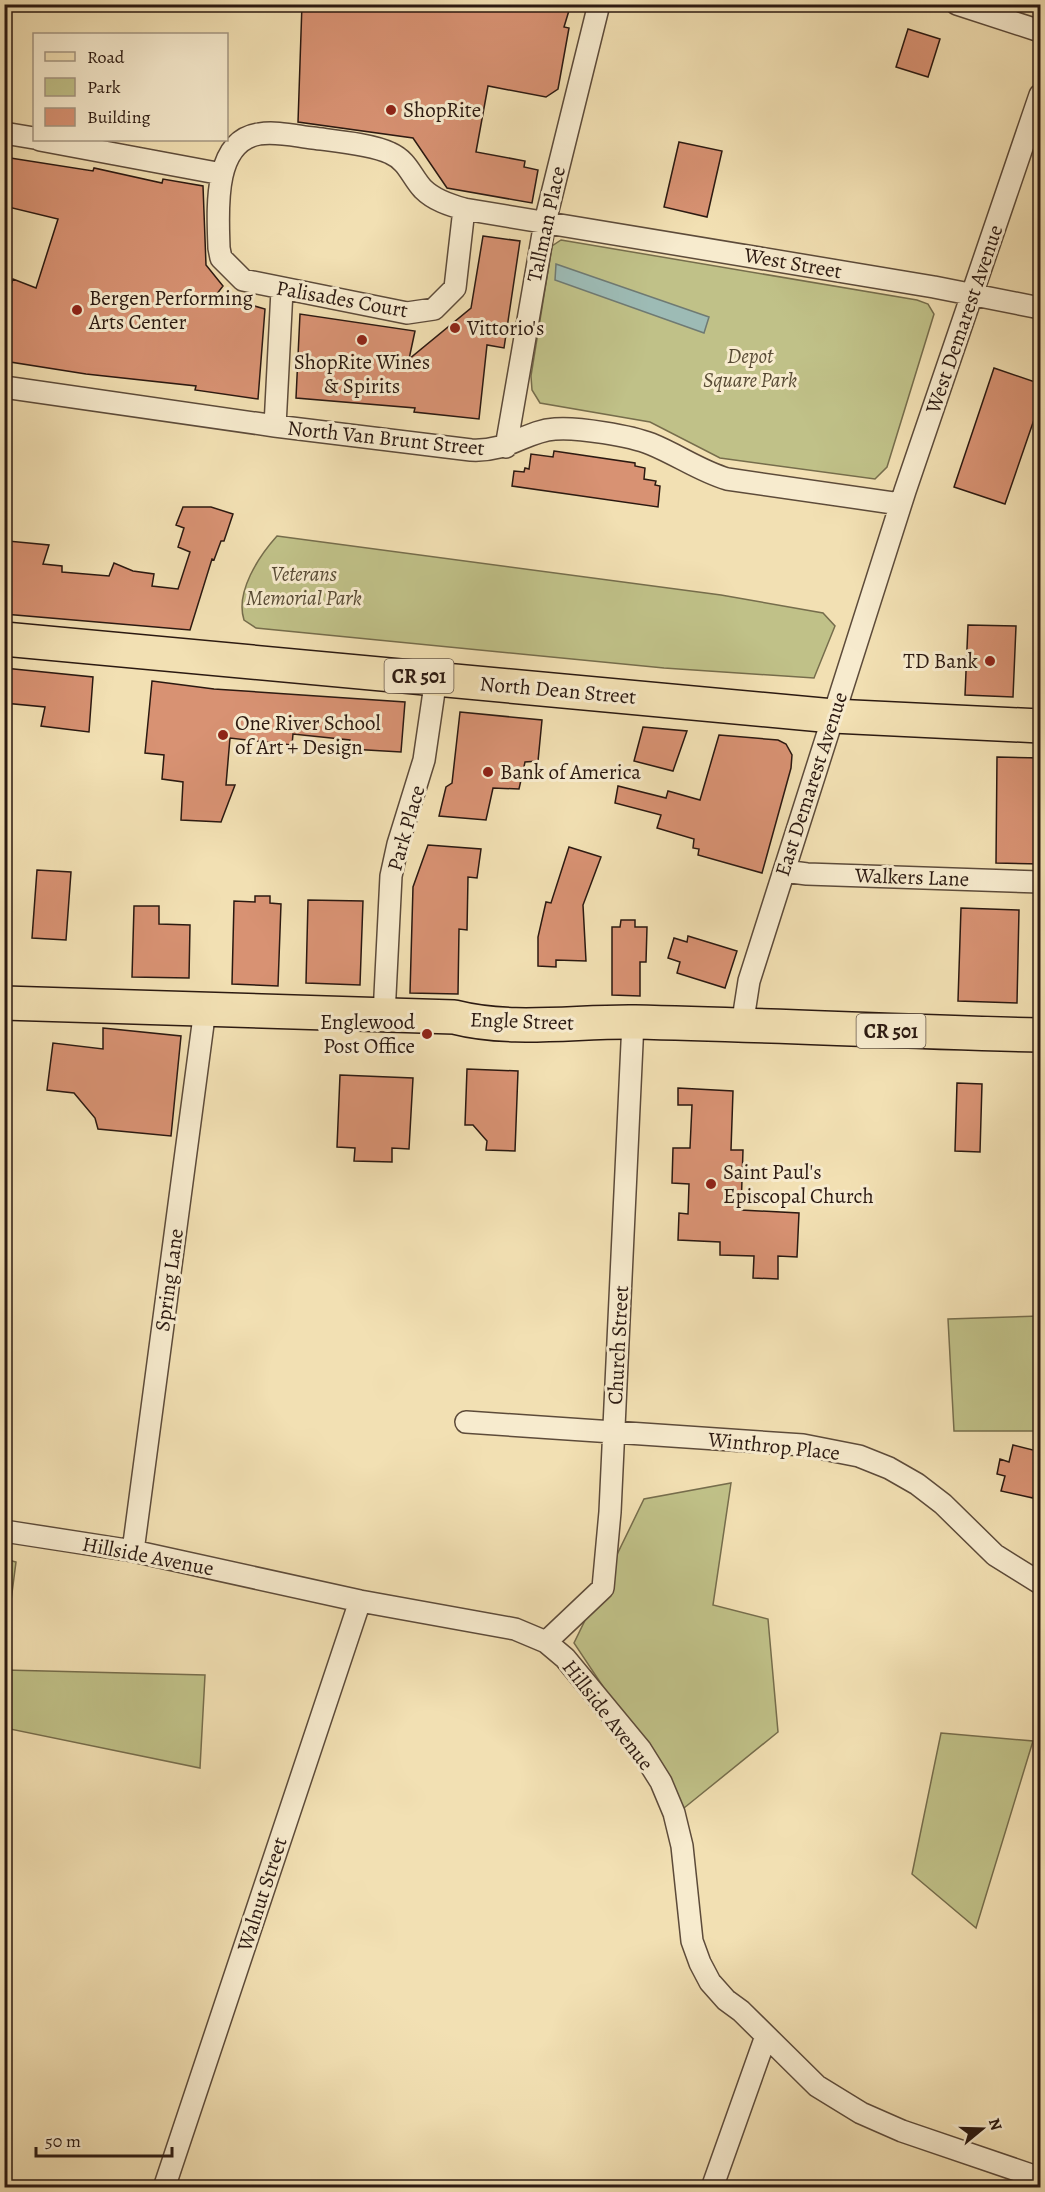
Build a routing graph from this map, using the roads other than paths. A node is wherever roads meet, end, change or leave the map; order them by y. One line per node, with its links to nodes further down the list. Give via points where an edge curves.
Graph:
1 (599, 4): 11 (street, Tallman Place)
2 (957, 4): 3 (street)
3 (1041, 31)
4 (1041, 95): 5 (street, West Demarest Avenue)
5 (1035, 132): 13 (street, West Demarest Avenue)
6 (4, 133): 7 (street)
7 (33, 138)
8 (45, 141): 9 (street)
9 (222, 174): 10 (street, Palisades Court, via 234,147 255,135 326,140 390,153 407,164 423,189 434,198); 12 (street, Palisades Court, via 218,235 221,258 243,280)
10 (464, 209): 11 (street, West Street); 12 (street, Palisades Court, via 455,288 434,309 407,313)
11 (544, 222): 13 (street, West Street); 17 (street, Tallman Place)
12 (282, 290): 16 (street)
13 (973, 295): 14 (street, West Street); 18 (street, West Demarest Avenue)
14 (1041, 308)
15 (4, 387): 16 (street, North Van Brunt Street)
16 (275, 426): 17 (street, North Van Brunt Street, via 471,450)
17 (506, 447): 18 (street, North Van Brunt Street, via 556,429 628,438 651,444 727,479)
18 (900, 504): 19 (street, West Demarest Avenue)
19 (888, 543): 22 (street, East Demarest Avenue)
20 (4, 639): 21 (main road, North Dean Street / CR 501)
21 (436, 678): 22 (main road, North Dean Street / CR 501); 28 (street, Park Place, via 424,760 392,876)
22 (833, 717): 23 (main road, North Dean Street / CR 501); 24 (street, East Demarest Avenue)
23 (1041, 726)
24 (784, 871): 25 (street, Walkers Lane); 30 (street, East Demarest Avenue, via 746,990)
25 (1041, 882)
26 (4, 1003): 27 (main road, Engle Street / CR 501)
27 (205, 1009): 28 (main road, Engle Street / CR 501); 35 (street, Spring Lane)
28 (384, 1015): 29 (main road, Engle Street / CR 501, via 531,1025)
29 (633, 1022): 30 (main road, Engle Street / CR 501); 33 (street, Church Street)
30 (742, 1026): 31 (main road, Engle Street / CR 501)
31 (1041, 1035)
32 (466, 1422): 33 (street, Winthrop Place)
33 (614, 1434): 36 (street, Winthrop Place, via 803,1445 859,1456 917,1484 995,1555); 38 (street, Church Street, via 603,1588)
34 (4, 1531): 35 (street, Hillside Avenue)
35 (133, 1551): 37 (street, Hillside Avenue)
36 (1041, 1583)
37 (360, 1602): 38 (street, Hillside Avenue, via 515,1629); 41 (street, Walnut Street)
38 (546, 1642): 39 (street, Hillside Avenue, via 565,1658 626,1731 661,1782 682,1846 692,1941 700,1963 726,2000)
39 (766, 2036): 40 (street, Hillside Avenue, via 817,2086 861,2113 902,2131); 42 (street)
40 (1041, 2178)
41 (164, 2187)
42 (712, 2187)

